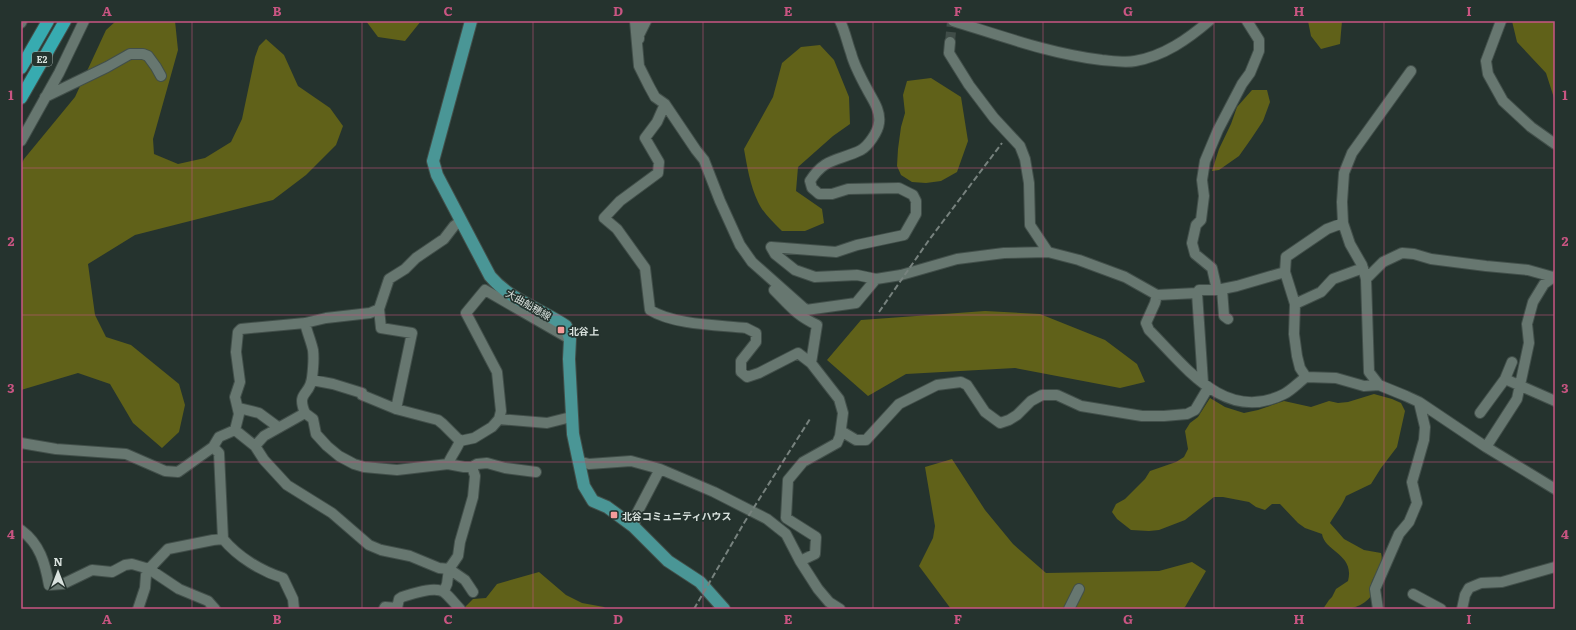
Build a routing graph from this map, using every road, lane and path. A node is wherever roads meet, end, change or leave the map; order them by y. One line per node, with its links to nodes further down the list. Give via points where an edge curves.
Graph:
1 (48, 21): 14 (highway, E2)
2 (65, 21): 18 (highway, E2)
3 (84, 21): 17 (street)
4 (471, 21): 22 (main road, 大曲船穂線, via 433,161 436,175)
5 (635, 21): 13 (street)
6 (646, 21): 13 (street, via 639,35)
7 (840, 21): 29 (street, via 851,54 878,109 879,122 876,131 861,150 835,159 816,172 810,181 812,188 819,194 832,194 848,189 899,188 913,195 916,201 916,214 904,235 836,252 771,247 775,254 795,270 815,277 857,275)
8 (953, 21): 9 (street, via 1081,57 1135,61 1161,54 1190,37)
9 (1209, 21)
10 (1247, 21): 31 (street, via 1259,40 1259,51 1205,161 1202,180 1202,220 1196,225 1192,243 1195,254 1212,268)
11 (1501, 21): 21 (street, via 1486,61 1488,74 1503,101 1531,127)
12 (950, 42): 24 (street, via 949,54 969,85 1020,146 1025,159 1030,225)
13 (637, 54): 19 (street, via 639,66 655,97)
14 (21, 68)
15 (1411, 71): 23 (street, via 1352,153 1344,173)
16 (161, 76): 17 (street, via 148,56 130,54 107,68)
17 (45, 97): 20 (street)
18 (21, 98)
19 (665, 104): 26 (street, via 704,160 740,245); 40 (street, via 657,122 645,138 659,162 658,173 620,202 604,218 617,229 645,268 650,310 659,316 746,328 756,333 756,342 741,361 741,372 747,377 798,353)
20 (21, 140)
21 (1555, 144)
22 (461, 221): 35 (street, via 444,239 389,279); 38 (main road, 大曲船穂線, via 490,276 497,284 511,295 566,326)
23 (1343, 223): 25 (street, via 1350,244); 27 (street, via 1327,229 1286,257)
24 (1048, 252): 29 (street, via 1004,253 957,259); 33 (street, via 1079,260 1124,277)
25 (1363, 268): 30 (street); 34 (street, via 1333,279 1321,292)
26 (763, 272): 29 (street, via 806,310 856,303); 40 (street, via 762,277 794,311 818,325)
27 (1285, 272): 31 (street); 34 (street)
28 (1554, 276): 30 (street, via 1528,270 1431,259 1402,253 1383,262); 46 (street, via 1544,284 1533,302 1527,324 1529,343)
29 (876, 279)
30 (1366, 279): 44 (street, via 1369,372)
31 (1220, 289): 32 (street, via 1199,290); 36 (street, via 1224,316)
32 (1197, 293): 33 (street); 45 (street)
33 (1157, 295): 45 (street, via 1146,323 1149,330)
34 (1295, 304): 41 (street, via 1296,356)
35 (379, 309): 37 (street, via 370,313); 50 (street, via 381,328 412,333)
36 (1228, 318)
37 (305, 323): 43 (street, via 313,351); 49 (street, via 241,329 238,332 236,352 240,382 235,397)
38 (570, 339): 53 (main road); 54 (street, via 485,290 466,313 497,372 501,411)
39 (1512, 362): 42 (street)
40 (811, 363): 57 (street, via 839,399 843,413)
41 (1306, 377): 44 (street, via 1336,378 1364,386); 45 (street, via 1284,394 1262,402 1244,402 1224,397)
42 (1505, 379): 46 (street); 52 (street)
43 (312, 380): 50 (street, via 362,393); 51 (street, via 302,398)
44 (1379, 385): 48 (street)
45 (1205, 386): 57 (street, via 1195,410 1187,414 1142,416 1081,406 1057,395 1042,395 1030,401 1017,415 1000,423 985,412 967,385 961,382 937,384 899,404 866,440 856,440)
46 (1520, 386): 47 (street); 62 (street, via 1517,399)
47 (1555, 401)
48 (1419, 402): 62 (street); 88 (street, via 1425,427 1424,440 1412,482 1417,503 1410,522 1399,534 1375,589)
49 (239, 408): 55 (street, via 259,413); 56 (street)
50 (396, 409): 58 (street, via 438,420)
51 (305, 413): 55 (street); 64 (street, via 314,419 316,434 327,446 354,464 397,470)
52 (1480, 413)
53 (571, 417): 54 (street, via 547,423); 63 (main road)
54 (499, 419): 58 (street, via 483,434)
55 (278, 427): 60 (street)
56 (235, 430): 60 (street); 61 (street, via 219,437)
57 (841, 432): 72 (street, via 837,442 803,462 788,480 786,518 816,537 814,554)
58 (460, 441): 64 (street)
59 (21, 443): 61 (street, via 56,449 126,454 165,471 178,472)
60 (255, 446): 75 (street, via 268,465 287,485 332,513 369,545)
61 (213, 447): 71 (street, via 219,453)
62 (1486, 447): 68 (street)
63 (578, 461): 66 (street, via 589,464 631,461); 69 (main road, via 584,486 593,501 607,507)
64 (448, 464): 65 (street)
65 (472, 467): 67 (street, via 486,463); 75 (street, via 475,476 473,497 458,556)
66 (660, 469): 69 (street, via 637,513); 72 (street, via 714,492 767,519 786,534)
67 (536, 472)
68 (1555, 489)
69 (634, 527): 85 (main road, via 668,561 700,582)
70 (21, 530): 74 (street, via 38,547 50,585 63,584 92,570 112,572 132,564)
71 (223, 539): 74 (street, via 168,549); 82 (street, via 254,564 270,574 283,578 293,599)
72 (800, 561): 86 (street, via 818,589 829,602)
73 (1555, 567): 90 (street, via 1469,588 1464,595)
74 (149, 569): 80 (street); 81 (street, via 179,589 208,601)
75 (449, 569): 77 (street); 78 (street, via 465,580)
76 (1078, 589): 87 (street)
77 (444, 591): 83 (street, via 424,590 399,599 397,608); 84 (street)
78 (473, 592)
79 (1413, 594): 89 (street)
80 (138, 609)
81 (215, 609)
82 (294, 609)
83 (384, 609)
84 (460, 609)
85 (724, 609)
86 (840, 609)
87 (1069, 609)
88 (1378, 609)
89 (1441, 609)
90 (1462, 609)

